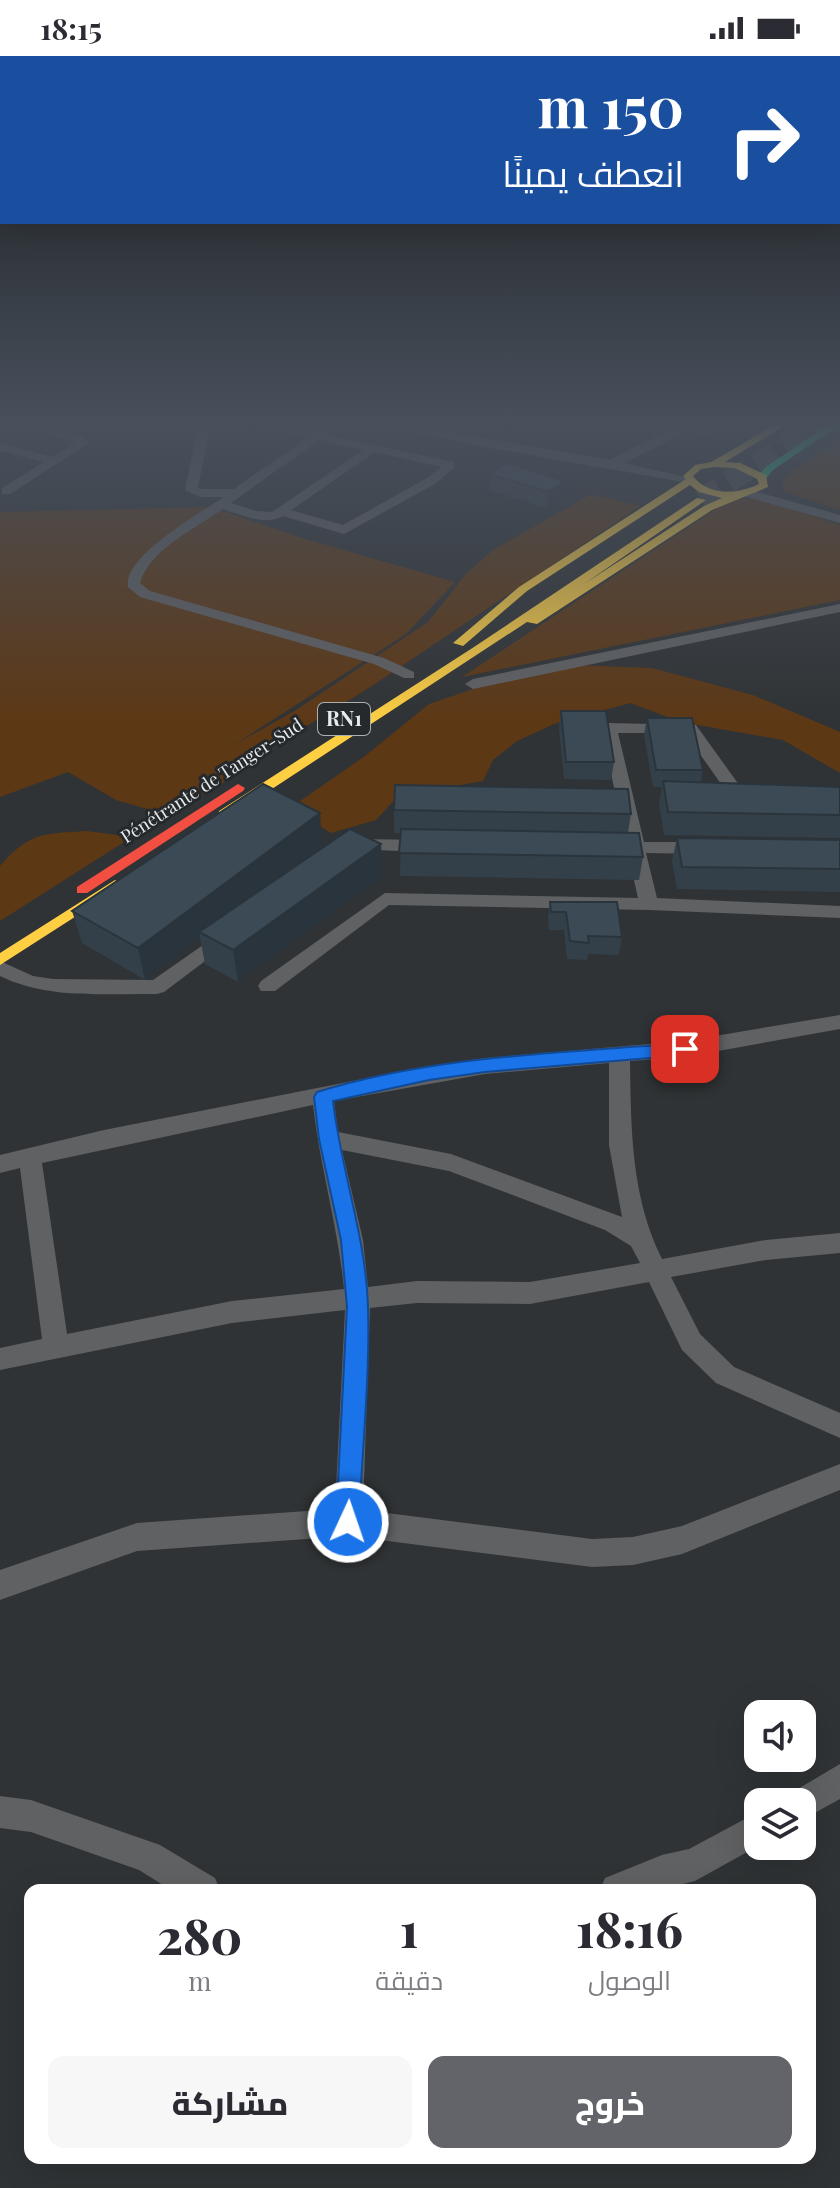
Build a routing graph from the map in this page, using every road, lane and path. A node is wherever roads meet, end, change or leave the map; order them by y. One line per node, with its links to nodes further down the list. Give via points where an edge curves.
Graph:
1 (192, 524): 9 (street, via 148,557 134,576 135,587 379,661)
2 (320, 524): 3 (street, via 344,530)
3 (354, 524)
4 (633, 524): 9 (main road, Pénétrante de Tanger-Sud / RN1)
5 (641, 524): 8 (main road, Pénétrante de Tanger-Sud / RN1)
6 (682, 524): 8 (main road, via 525,626)
7 (840, 608): 10 (street)
8 (478, 650): 12 (main road, Pénétrante de Tanger-Sud / RN1)
9 (409, 675): 12 (main road, Pénétrante de Tanger-Sud / RN1)
10 (473, 684)
11 (766, 796): 16 (street, via 737,794 690,728 609,728)
12 (238, 797): 13 (main road, Pénétrante de Tanger-Sud / RN1)
13 (170, 841): 22 (main road, Pénétrante de Tanger-Sud / RN1); 23 (main road, Pénétrante de Tanger-Sud / RN1)
14 (439, 846): 18 (street, via 344,845)
15 (591, 847): 16 (street)
16 (636, 847): 17 (street); 19 (street)
17 (730, 848)
18 (332, 855)
19 (649, 904): 20 (street); 25 (street, via 385,899)
20 (840, 912)
21 (244, 921): 24 (street, via 157,987 53,986)
22 (0, 945)
23 (0, 960)
24 (0, 968)
25 (268, 986)
26 (840, 1022): 27 (street)
27 (619, 1056): 28 (street, via 485,1066); 32 (street, via 620,1145)
28 (323, 1097): 29 (street); 30 (street)
29 (328, 1139): 32 (street, via 451,1163 580,1209); 35 (street, via 351,1240)
30 (30, 1157): 31 (street); 36 (street)
31 (0, 1164)
32 (640, 1239): 34 (street)
33 (840, 1243): 34 (street, via 766,1250)
34 (655, 1273): 35 (street, via 530,1293); 38 (street, via 691,1342 725,1375)
35 (357, 1297): 36 (street, via 232,1312); 40 (street)
36 (56, 1346): 37 (street)
37 (0, 1359)
38 (840, 1426)
39 (840, 1477): 40 (street, via 682,1540 633,1551 592,1553)
40 (348, 1522): 41 (street, via 137,1537)
41 (0, 1585)
42 (840, 1780): 43 (street)
43 (816, 1795)
44 (0, 1812): 46 (street, via 31,1816 148,1857)
45 (744, 1836): 47 (street, via 695,1864)
46 (193, 1884)
47 (632, 1884)

